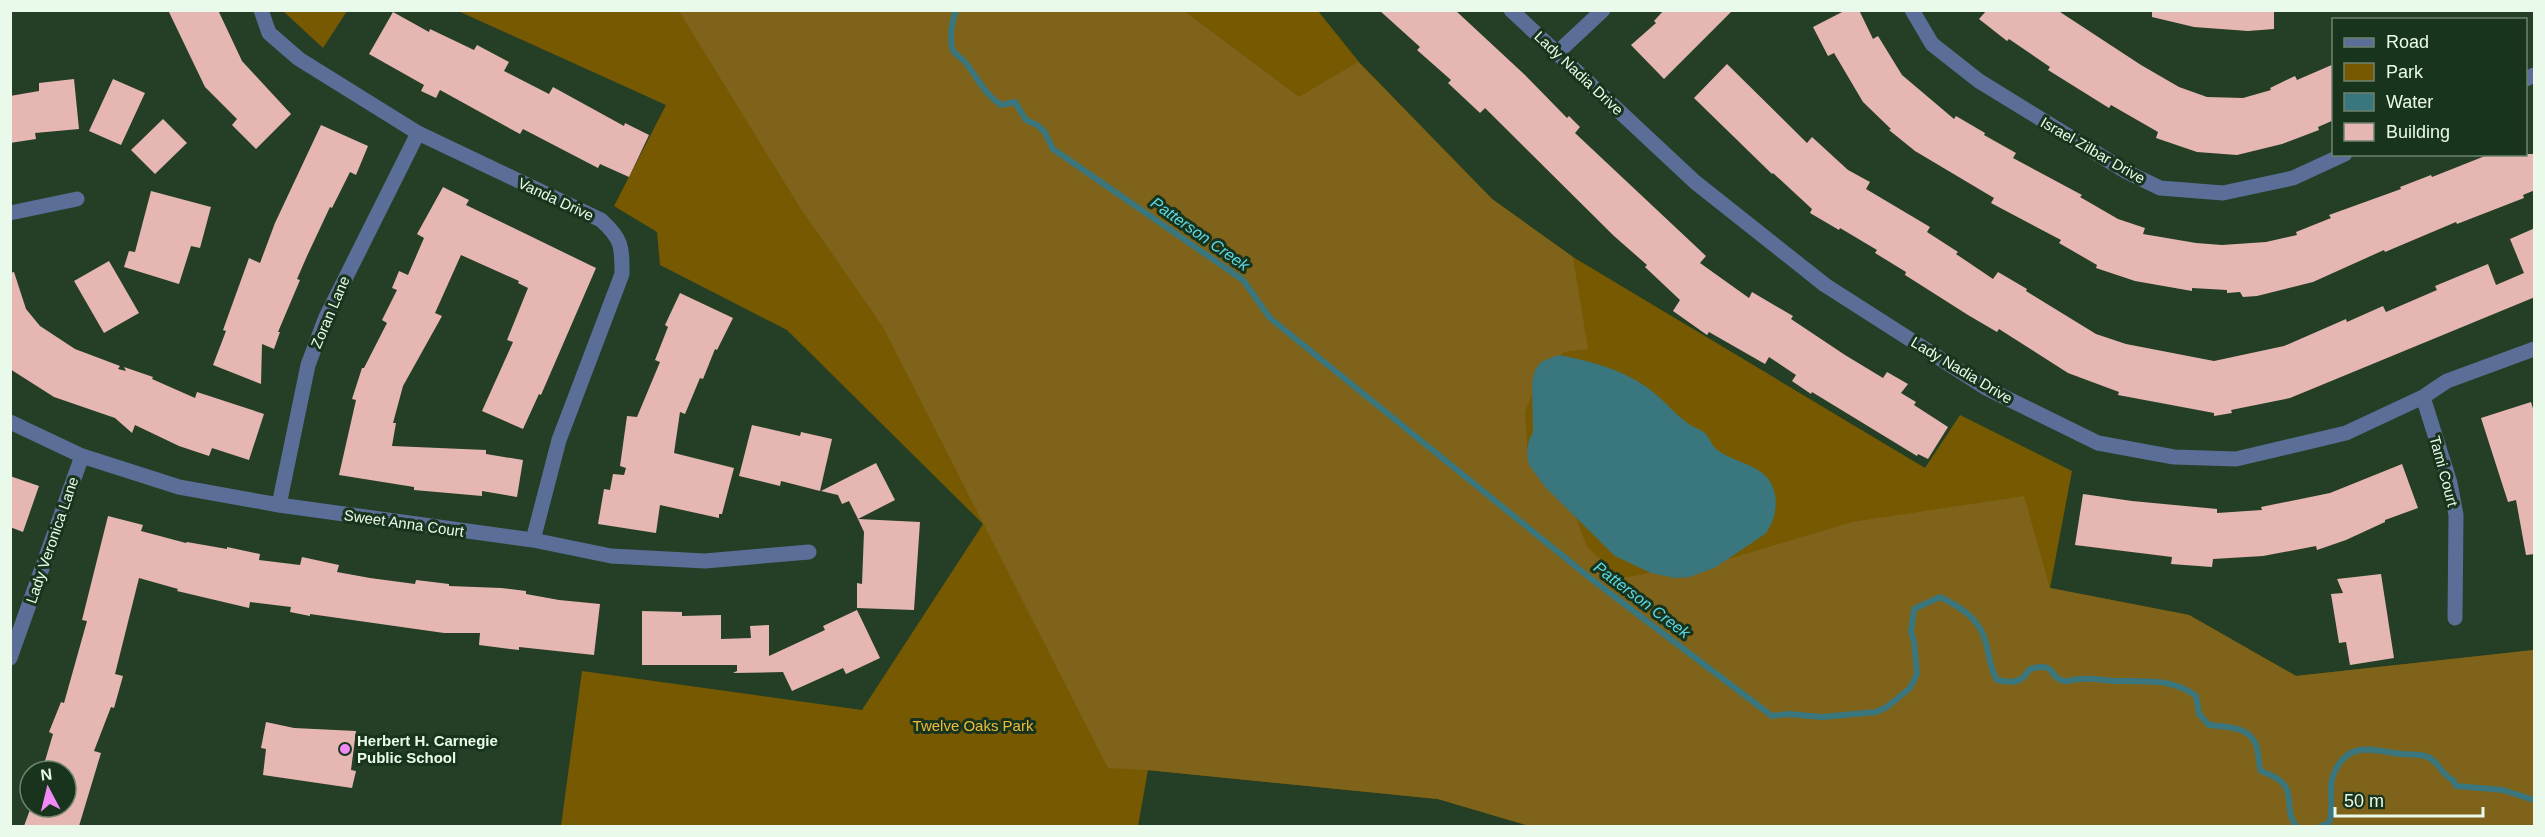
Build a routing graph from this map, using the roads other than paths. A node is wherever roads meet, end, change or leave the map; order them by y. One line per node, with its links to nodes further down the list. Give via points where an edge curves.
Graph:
1 (261, 10): 6 (street, Vanda Drive, via 269,33 299,59)
2 (1511, 10): 5 (street, Lady Nadia Drive)
3 (1603, 10): 5 (street)
4 (1912, 10): 7 (street, Israel Zilbar Drive, via 1932,44 1979,81 2127,172 2160,188 2223,193 2293,178)
5 (1557, 53): 11 (street, Lady Nadia Drive, via 1695,182 1825,285 1986,388 2098,443 2174,457 2236,459 2346,433)
6 (418, 134): 14 (street, Zoran Lane, via 326,317 308,365); 15 (street, Vanda Drive, via 601,220 617,235 622,274 559,440)
7 (2341, 156)
8 (77, 199): 9 (street)
9 (10, 213)
10 (2535, 349): 11 (street, Lady Nadia Drive, via 2447,381)
11 (2422, 397): 17 (street, Tami Court, via 2450,483 2456,515)
12 (10, 422): 13 (street, Sweet Anna Court)
13 (82, 456): 14 (street, Sweet Anna Court, via 179,487); 18 (street, Lady Veronica Lane)
14 (279, 504): 15 (street, Sweet Anna Court)
15 (532, 540): 16 (street, Sweet Anna Court, via 611,556 705,561)
16 (809, 552)
17 (2456, 618)
18 (10, 658)

